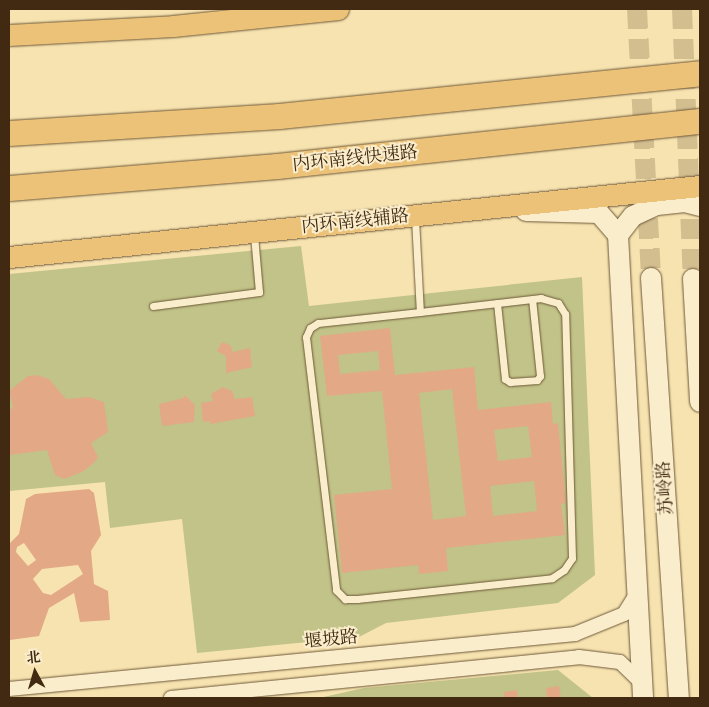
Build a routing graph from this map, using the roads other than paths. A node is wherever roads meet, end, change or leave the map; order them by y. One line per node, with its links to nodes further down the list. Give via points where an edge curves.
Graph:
1 (338, 9): 2 (main road, via 173,26)
2 (9, 35)
3 (700, 73): 5 (highway, via 278,116)
4 (700, 120): 7 (highway, 内环南线快速路, via 277,166)
5 (9, 133)
6 (700, 186): 9 (main road, 内环南线辅路)
7 (9, 188)
8 (700, 206): 12 (main road, via 685,202 657,205 633,216)
9 (477, 209): 10 (main road, 内环南线辅路); 12 (main road, via 599,213)
10 (414, 215): 11 (main road, 内环南线辅路); 19 (lane)
11 (254, 232): 13 (main road, 内环南线辅路); 18 (lane, via 259,292)
12 (618, 235): 21 (main road)
13 (9, 257)
14 (651, 278): 25 (main road, 苏岭路)
15 (693, 278): 20 (main road)
16 (532, 299): 17 (lane); 17 (lane, via 540,376 537,380 510,382 505,379); 19 (lane, via 558,303 565,314 572,558 564,570 552,578 345,599 336,590 306,337 310,328 318,323)
17 (497, 303): 19 (lane)
18 (153, 306)
19 (420, 312)
20 (700, 402)
21 (639, 590): 22 (street, 堰坡路, via 624,614 576,634); 23 (main road)
22 (10, 690)
23 (643, 691): 24 (street, via 620,662 579,657)
24 (171, 698)
25 (680, 698)

